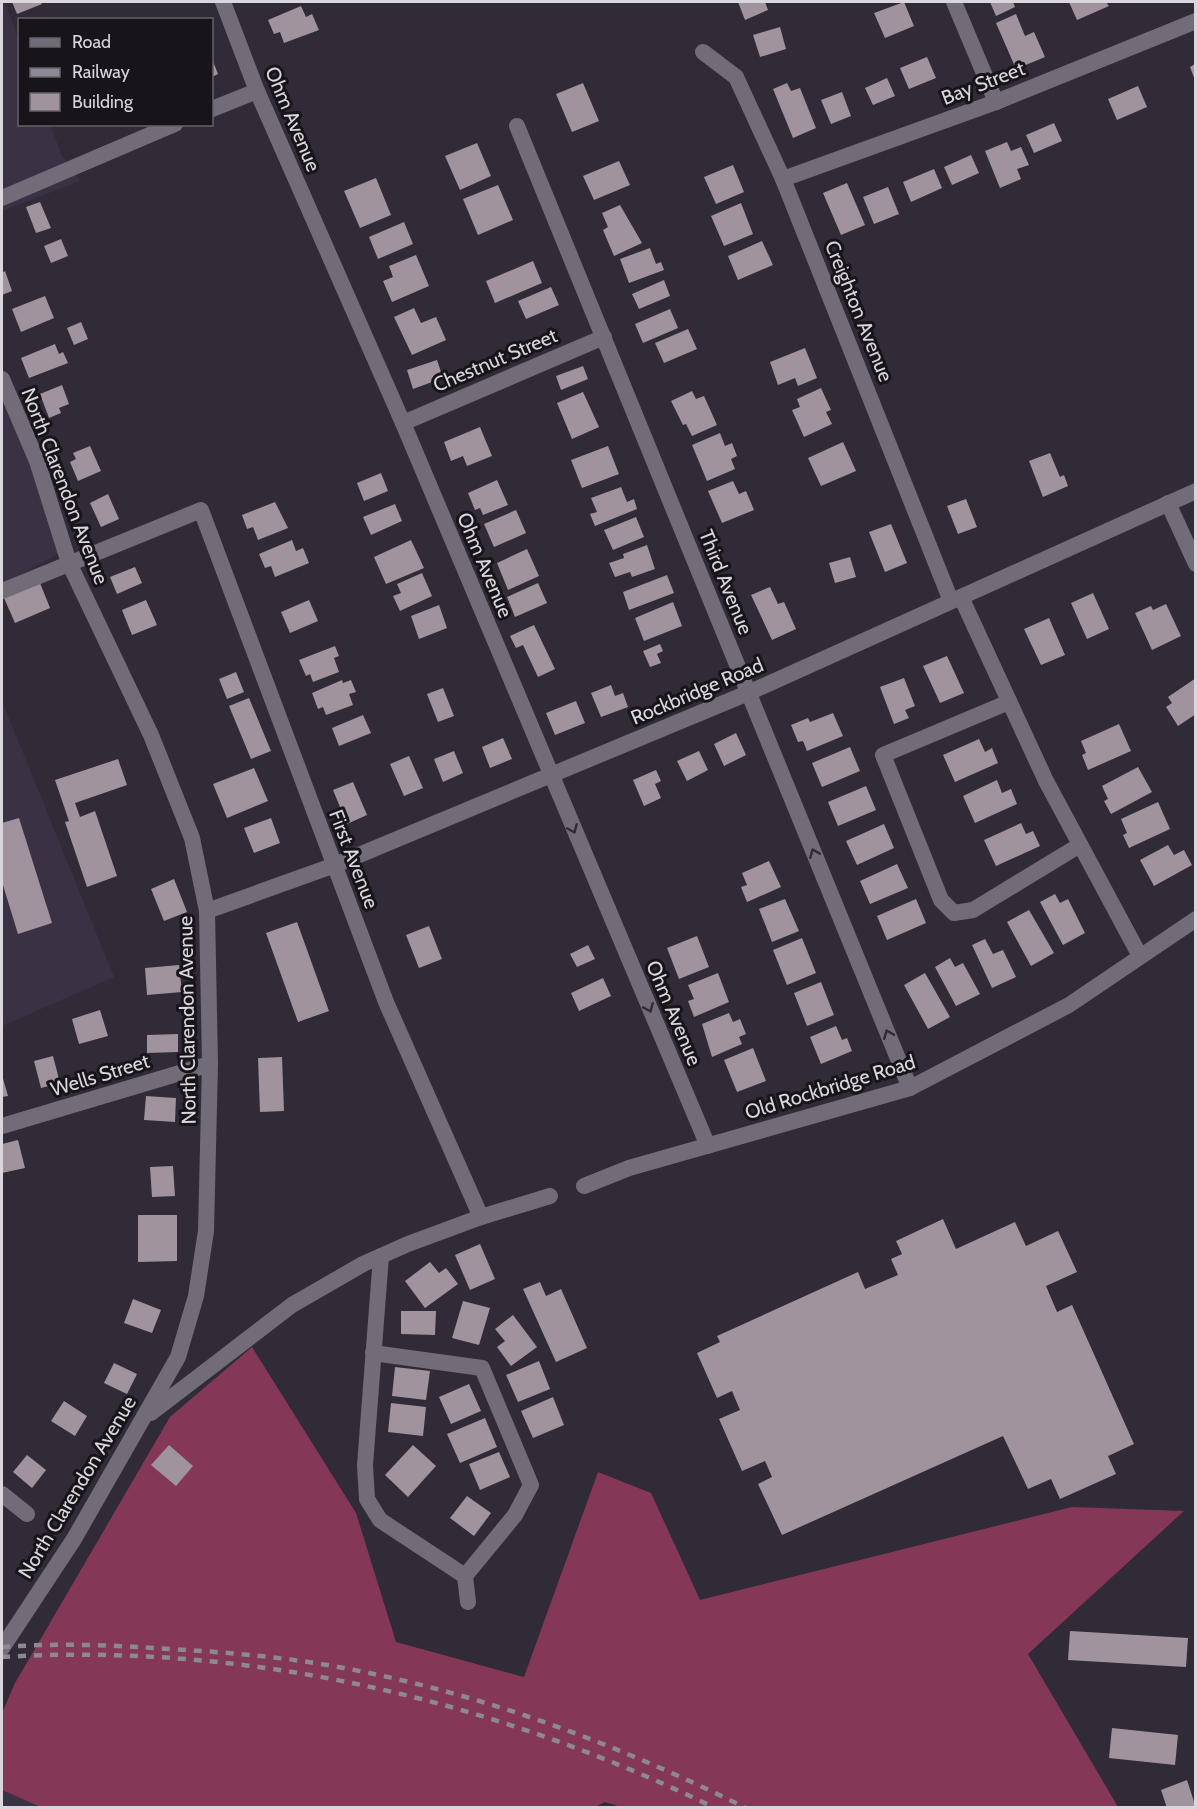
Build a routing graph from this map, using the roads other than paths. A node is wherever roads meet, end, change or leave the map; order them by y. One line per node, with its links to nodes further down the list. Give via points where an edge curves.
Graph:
1 (223, 2): 5 (street, Ohm Avenue)
2 (954, 2): 6 (street)
3 (1196, 21): 6 (street, Bay Street)
4 (703, 52): 10 (street, Creighton Avenue, via 735,77)
5 (257, 91): 7 (street); 14 (street, Ohm Avenue)
6 (996, 102): 10 (street, Bay Street)
7 (213, 109)
8 (170, 126): 11 (street)
9 (517, 126): 12 (street, Third Avenue)
10 (783, 179): 20 (street, Creighton Avenue)
11 (2, 198)
12 (604, 337): 14 (street, Chestnut Street); 21 (street, Third Avenue)
13 (2, 380): 17 (street, North Clarendon Avenue, via 37,462)
14 (403, 423): 23 (street, Ohm Avenue)
15 (1196, 491): 16 (street, Rockbridge Road)
16 (1168, 503): 18 (street); 20 (street, Rockbridge Road)
17 (69, 563): 19 (street); 25 (street, First Avenue, via 201,510); 26 (street, North Clarendon Avenue, via 181,807 192,838)
18 (1196, 564)
19 (2, 591)
20 (956, 599): 21 (street, Rockbridge Road); 22 (street, Creighton Avenue)
21 (748, 693): 23 (street, Rockbridge Road); 30 (street, Third Avenue, one-way to 21)
22 (1009, 702): 24 (street, Creighton Avenue); 24 (street, via 883,755 941,900 954,913 973,910)
23 (550, 775): 25 (street, Rockbridge Road); 32 (street, Ohm Avenue, one-way to 32)
24 (1080, 845): 28 (street, Creighton Avenue)
25 (335, 865): 26 (street, Rockbridge Road); 35 (street, First Avenue, via 396,1028)
26 (207, 910): 29 (street, North Clarendon Avenue)
27 (1196, 919): 28 (street, Old Rockbridge Road)
28 (1140, 956): 30 (street, Old Rockbridge Road, via 1069,1005)
29 (210, 1064): 31 (street, Wells Street); 38 (street, North Clarendon Avenue, via 208,1208 196,1296 178,1358)
30 (910, 1088): 32 (street, Old Rockbridge Road)
31 (2, 1126)
32 (708, 1146): 33 (street, Old Rockbridge Road, via 629,1168)
33 (584, 1186)
34 (550, 1196): 35 (street)
35 (481, 1217): 36 (street)
36 (381, 1256): 37 (street); 38 (street, via 291,1305)
37 (372, 1353): 41 (street, via 365,1465 367,1499 380,1520); 41 (street, via 482,1368 531,1485 514,1515)
38 (144, 1419): 43 (street, North Clarendon Avenue, via 74,1539)
39 (2, 1494): 40 (street)
40 (27, 1514)
41 (465, 1576): 42 (street)
42 (468, 1602)
43 (2, 1648)

